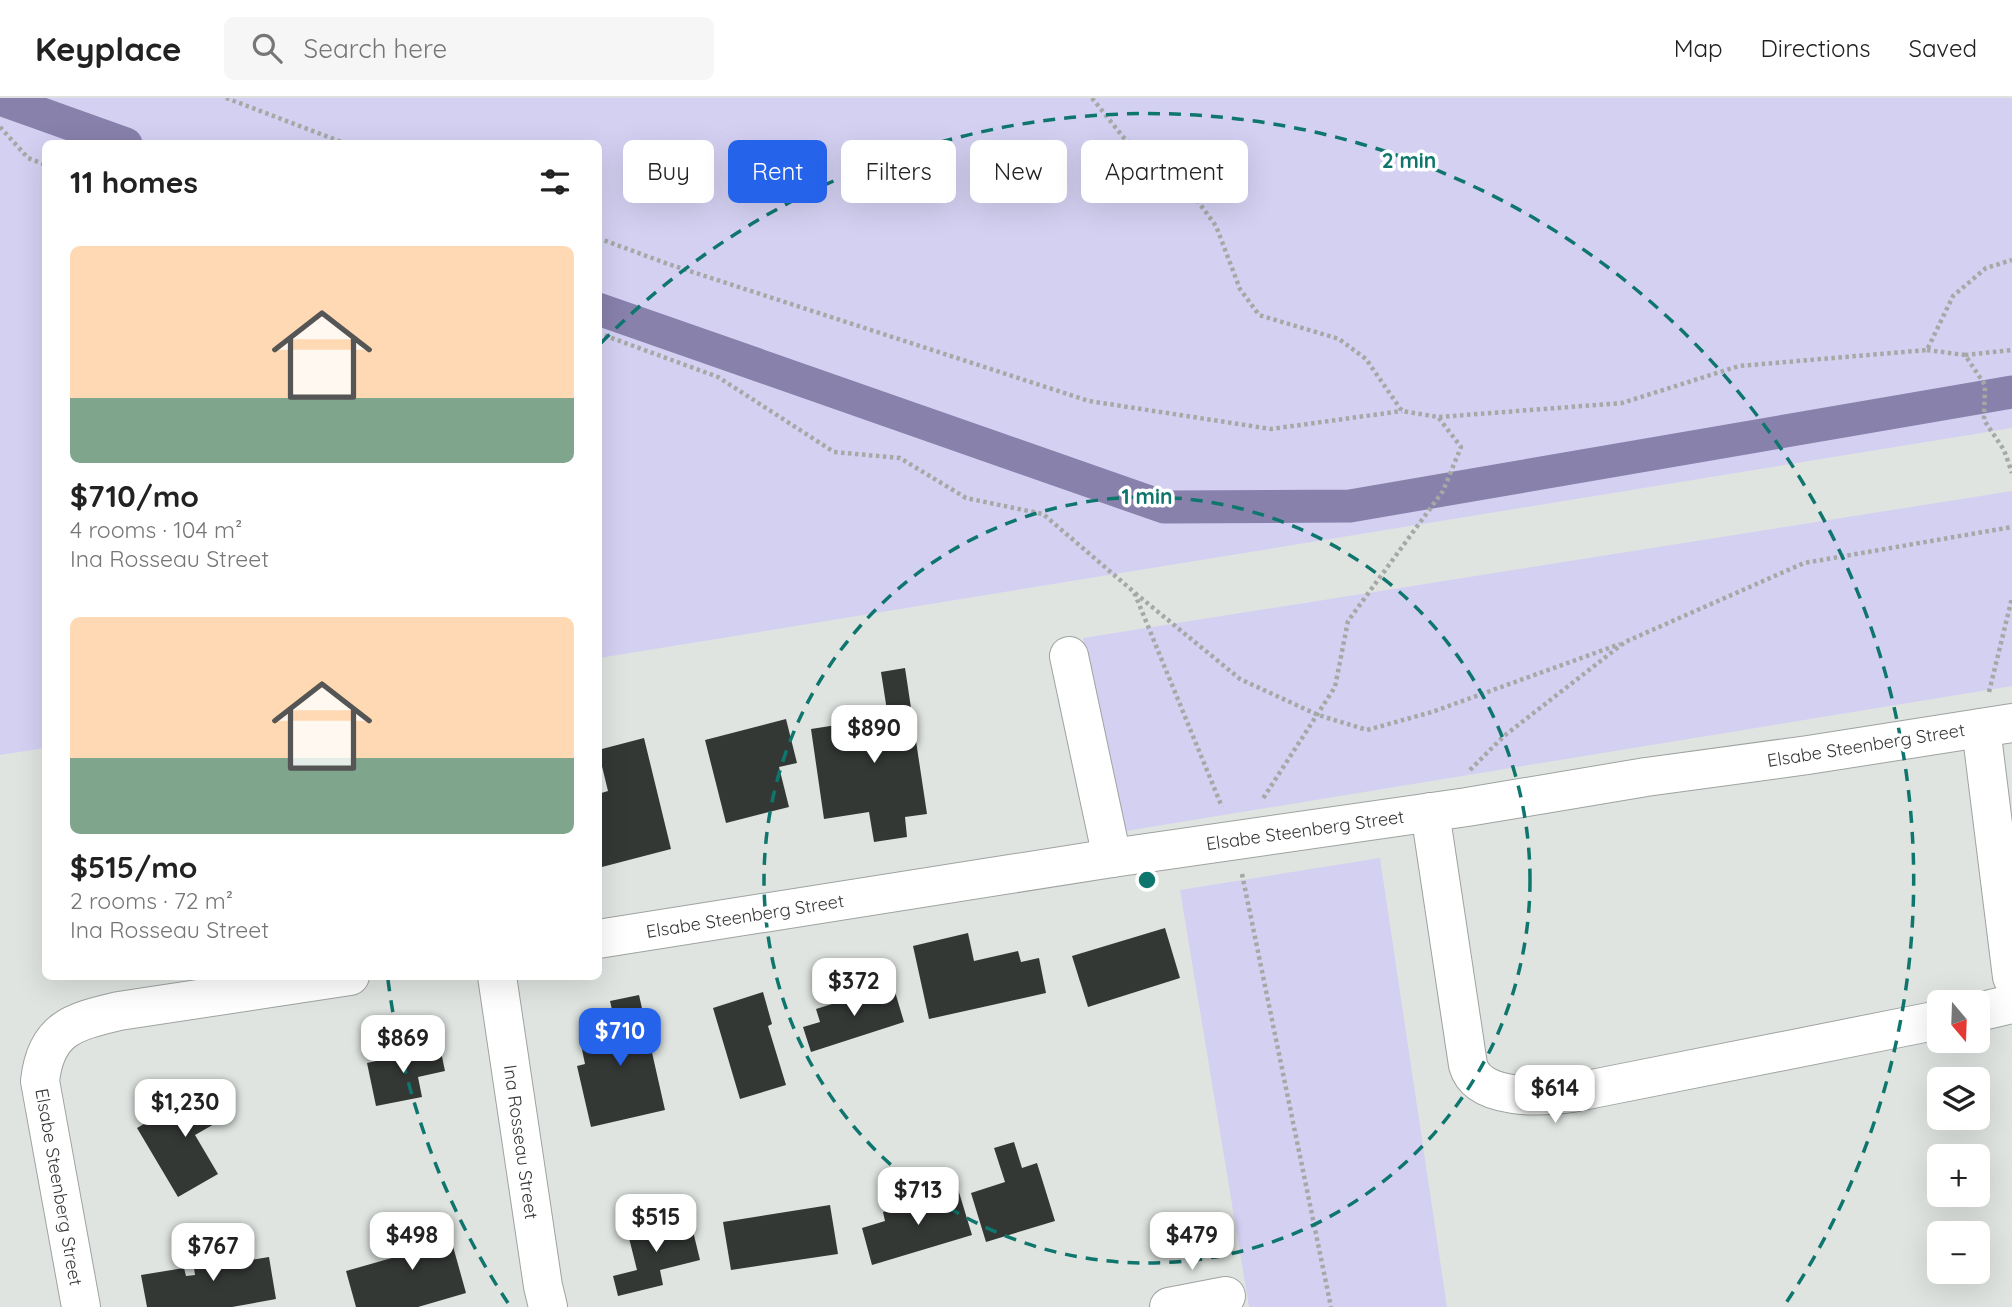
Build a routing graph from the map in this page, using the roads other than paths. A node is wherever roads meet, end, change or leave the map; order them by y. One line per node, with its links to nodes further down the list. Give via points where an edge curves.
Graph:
1 (1069, 656): 4 (street)
2 (1996, 725): 3 (street, Elsabe Steenberg Street); 6 (street)
3 (1430, 812): 4 (street, Elsabe Steenberg Street); 11 (street, via 1468,1065 1473,1076 1488,1087 1525,1096 1572,1093)
4 (1112, 858): 5 (street, Elsabe Steenberg Street)
5 (602, 938)
6 (2012, 978)
7 (324, 980): 13 (street, Elsabe Steenberg Street, via 119,1011 90,1018 54,1039 46,1051 40,1081)
8 (498, 980): 14 (street, Ina Rosseau Street)
9 (2012, 1004): 10 (street)
10 (1990, 1009)
11 (1927, 1022)
12 (1226, 1296): 15 (street)
13 (81, 1307)
14 (548, 1307)
15 (1169, 1307)

